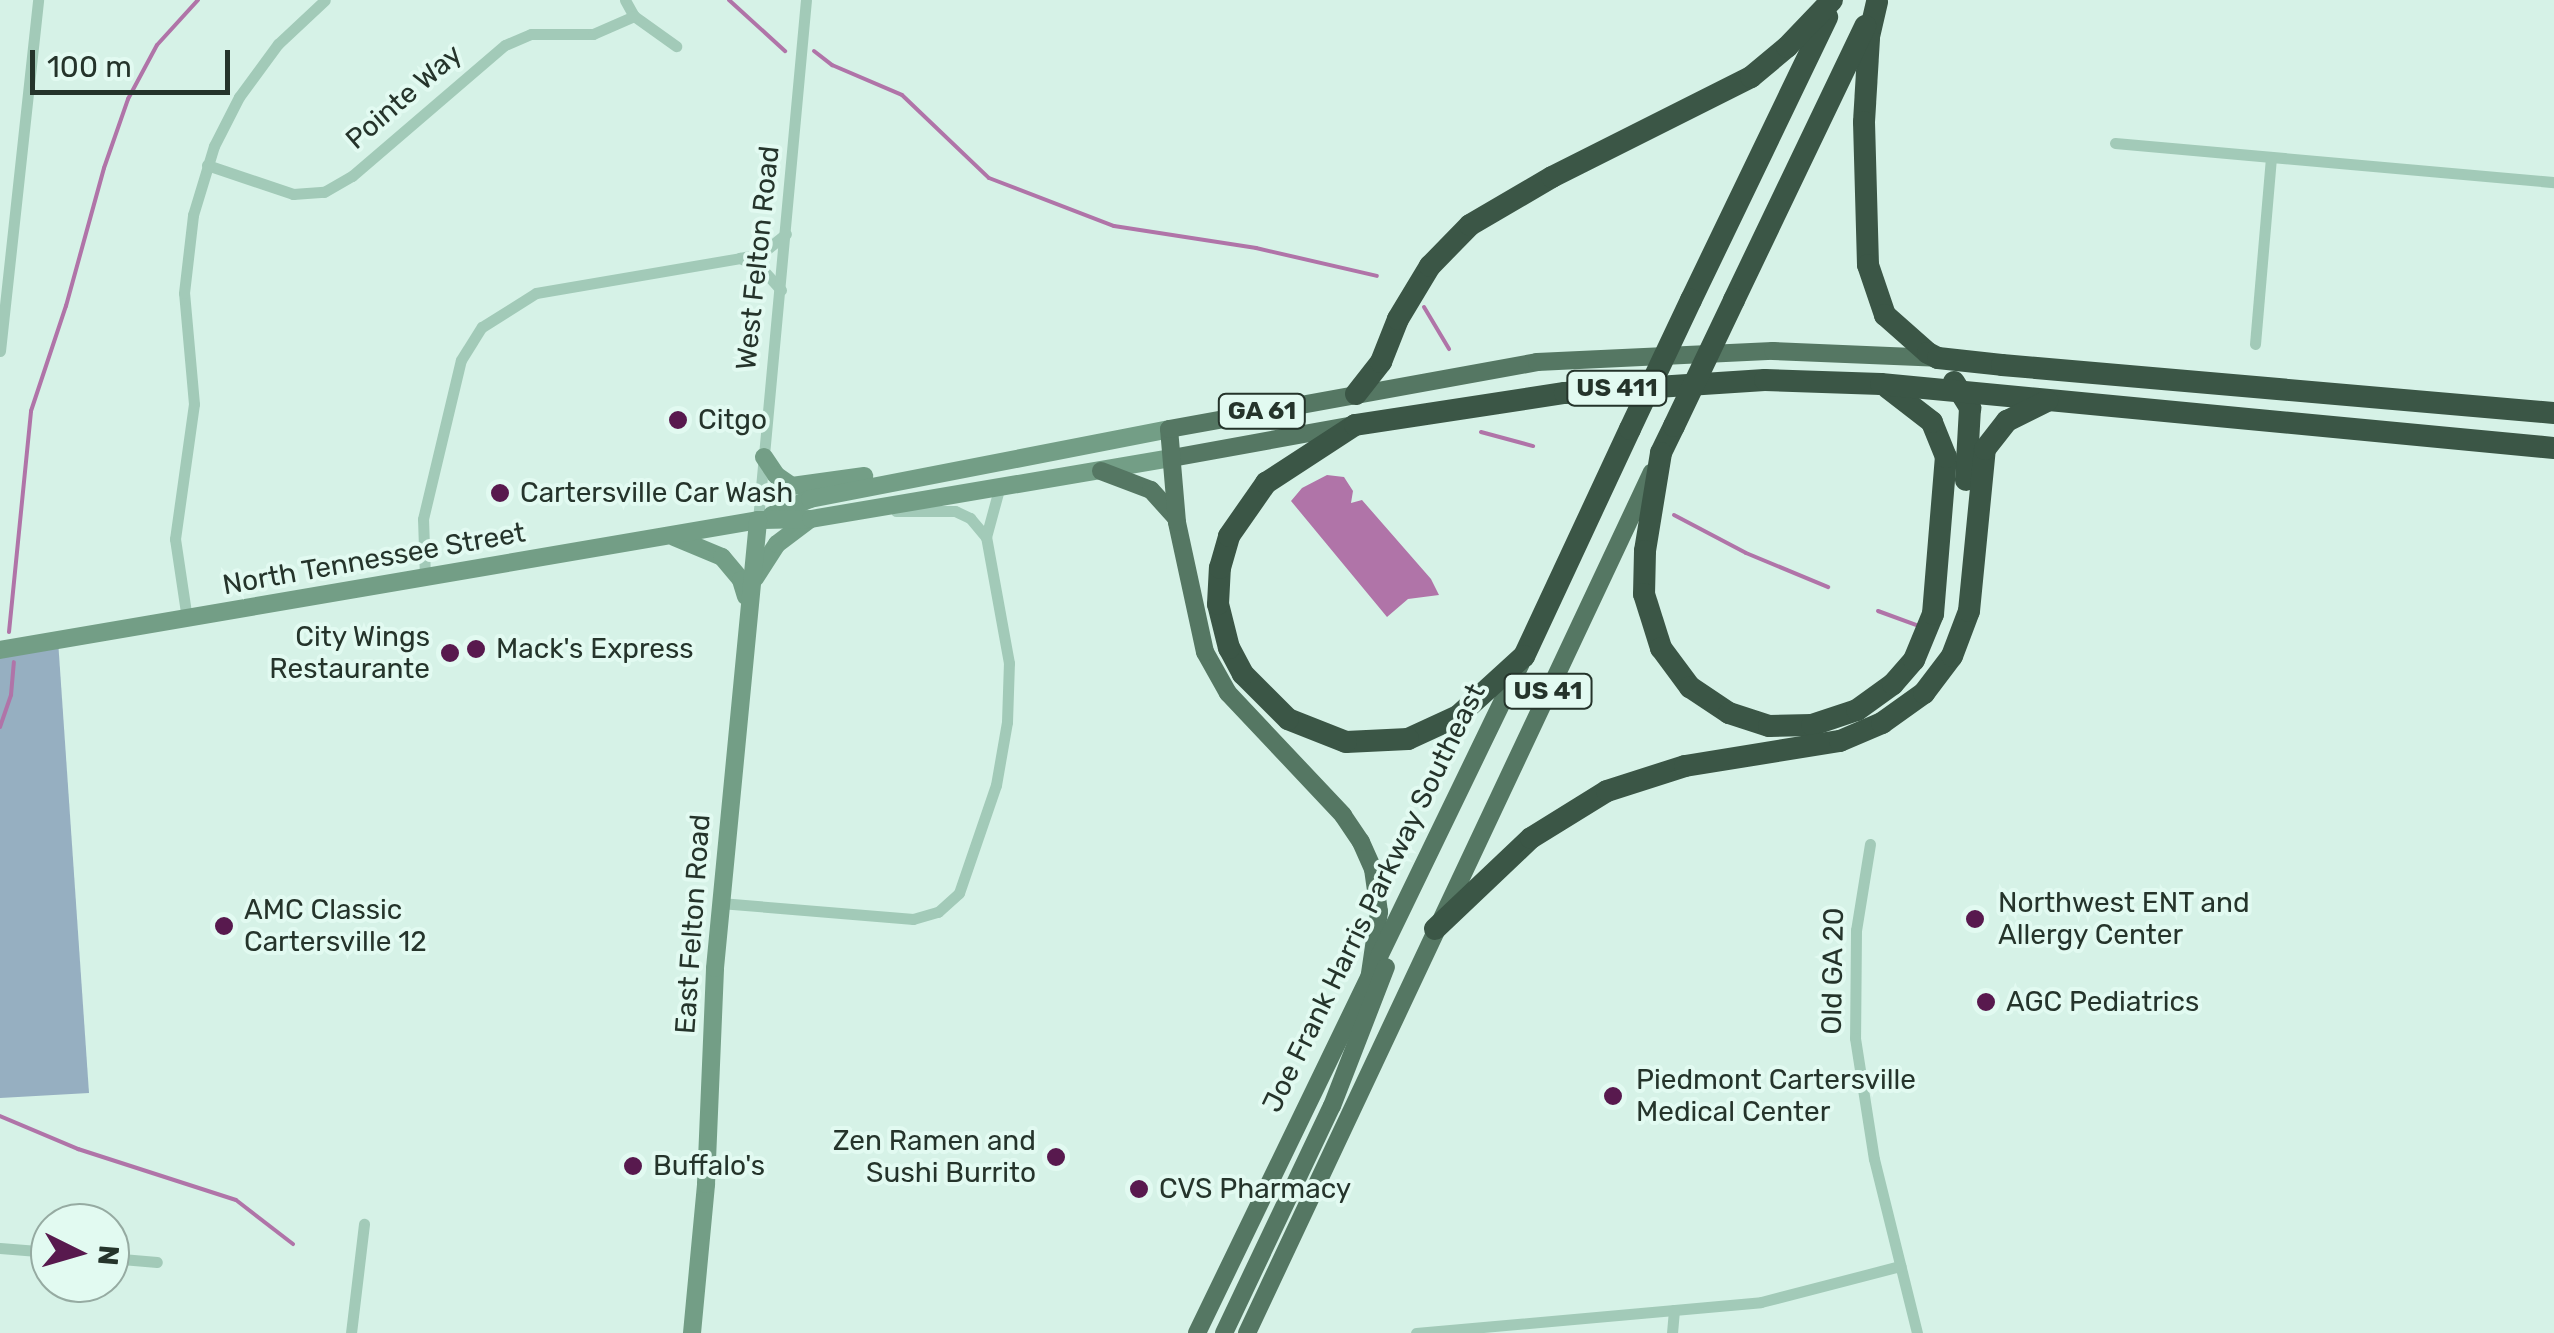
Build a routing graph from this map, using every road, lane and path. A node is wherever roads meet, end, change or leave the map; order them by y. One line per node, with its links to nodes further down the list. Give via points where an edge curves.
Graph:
1 (38, 0): 17 (street)
2 (325, 0): 11 (street, via 254,73)
3 (625, 0): 7 (street)
4 (806, 0): 13 (street, West Felton Road)
5 (1834, 0): 21 (highway, via 1750,76 1470,225 1430,266 1381,362); 43 (highway, Joe Frank Harris Parkway Southeast / US 41, bridge)
6 (1877, 1): 18 (highway, via 1864,122 1870,276 1877,302); 27 (highway, US 41, bridge)
7 (634, 16): 8 (street); 11 (street, Pointe Way, via 593,34 531,34 505,45 352,176 324,192 292,194)
8 (676, 46)
9 (2115, 143): 10 (street)
10 (2271, 158): 12 (street); 16 (street)
11 (207, 165): 41 (street, via 186,267 194,404 175,539)
12 (2554, 182)
13 (786, 234): 14 (street, via 761,254); 15 (street, West Felton Road)
14 (740, 258): 15 (street); 39 (street, via 536,293 482,327 461,360 423,519)
15 (781, 290): 28 (street, West Felton Road)
16 (2254, 344)
17 (0, 352)
18 (1926, 358): 20 (highway); 21 (main road, GA 61, via 1773,350 1596,357); 23 (highway)
19 (1881, 384): 20 (highway, US 411); 24 (highway, US 411, via 1765,380 1622,388); 27 (highway, via 1924,413 1943,444 1933,614 1914,660 1893,684 1858,710 1824,723 1783,727 1729,714 1690,687 1669,662 1652,631 1644,583)
20 (1964, 392): 22 (highway, US 411); 44 (highway, via 1971,428 1953,617 1936,662)
21 (1356, 394): 25 (main road, North Tennessee Street / GA 61)
22 (2048, 400): 26 (highway, US 411); 44 (highway, via 2007,421 1988,442 1964,627 1943,671)
23 (2554, 413)
24 (1355, 425): 29 (main road, GA 61); 43 (highway, US 411, via 1266,483 1229,536 1218,604 1242,674 1301,727 1376,744 1444,724)
25 (1169, 428): 29 (main road); 30 (main road, North Tennessee Street / GA 61)
26 (2554, 448)
27 (1661, 453): 47 (main road, US 41)
28 (764, 458): 30 (main road, via 781,480 798,486); 35 (street, West Felton Road)
29 (1172, 458): 31 (main road, North Tennessee Street / GA 61); 36 (main road)
30 (978, 463): 35 (main road, North Tennessee Street / GA 61, via 810,499)
31 (1102, 471): 32 (main road, North Tennessee Street / GA 61); 36 (main road, via 1151,490)
32 (999, 489): 33 (main road, North Tennessee Street / GA 61); 38 (street)
33 (864, 510): 34 (main road, North Tennessee Street / GA 61); 38 (street, via 955,511)
34 (812, 519): 35 (main road, North Tennessee Street / GA 61); 40 (main road, via 777,544)
35 (758, 520): 37 (main road, North Tennessee Street / GA 61); 40 (main road, East Felton Road)
36 (1177, 522): 49 (main road, via 1194,617 1212,667 1247,716 1343,815 1373,868 1380,912)
37 (669, 536): 39 (main road, North Tennessee Street / GA 61); 40 (main road, via 722,557)
38 (986, 537): 46 (street, via 1008,663 1007,722 996,785 959,893 938,912 913,920)
39 (425, 578): 41 (main road, North Tennessee Street / GA 61)
40 (749, 595): 46 (main road, East Felton Road)
41 (187, 619): 42 (main road, North Tennessee Street / GA 61)
42 (0, 650)
43 (1524, 656): 48 (main road, Joe Frank Harris Parkway Southeast / US 41)
44 (1903, 709): 47 (highway, via 1840,742 1685,766 1607,791 1531,838)
45 (1870, 844): 55 (street, Old GA 20, via 1856,930 1854,1038)
46 (720, 904): 58 (main road, East Felton Road)
47 (1436, 928): 61 (main road, US 41)
48 (1392, 932): 49 (main road, Joe Frank Harris Parkway Southeast / US 41); 60 (main road, via 1375,1002 1346,1075)
49 (1369, 980): 59 (main road, Joe Frank Harris Parkway Southeast / US 41)
50 (364, 1224): 57 (street)
51 (0, 1248): 52 (street)
52 (30, 1250)
53 (130, 1260): 54 (street)
54 (157, 1262)
55 (1900, 1266): 56 (street, via 1761,1302); 64 (street, Old GA 20)
56 (1674, 1310): 62 (street); 63 (street)
57 (350, 1333)
58 (692, 1333)
59 (1197, 1333)
60 (1224, 1333)
61 (1247, 1333)
62 (1418, 1333)
63 (1672, 1333)
64 (1918, 1333)

